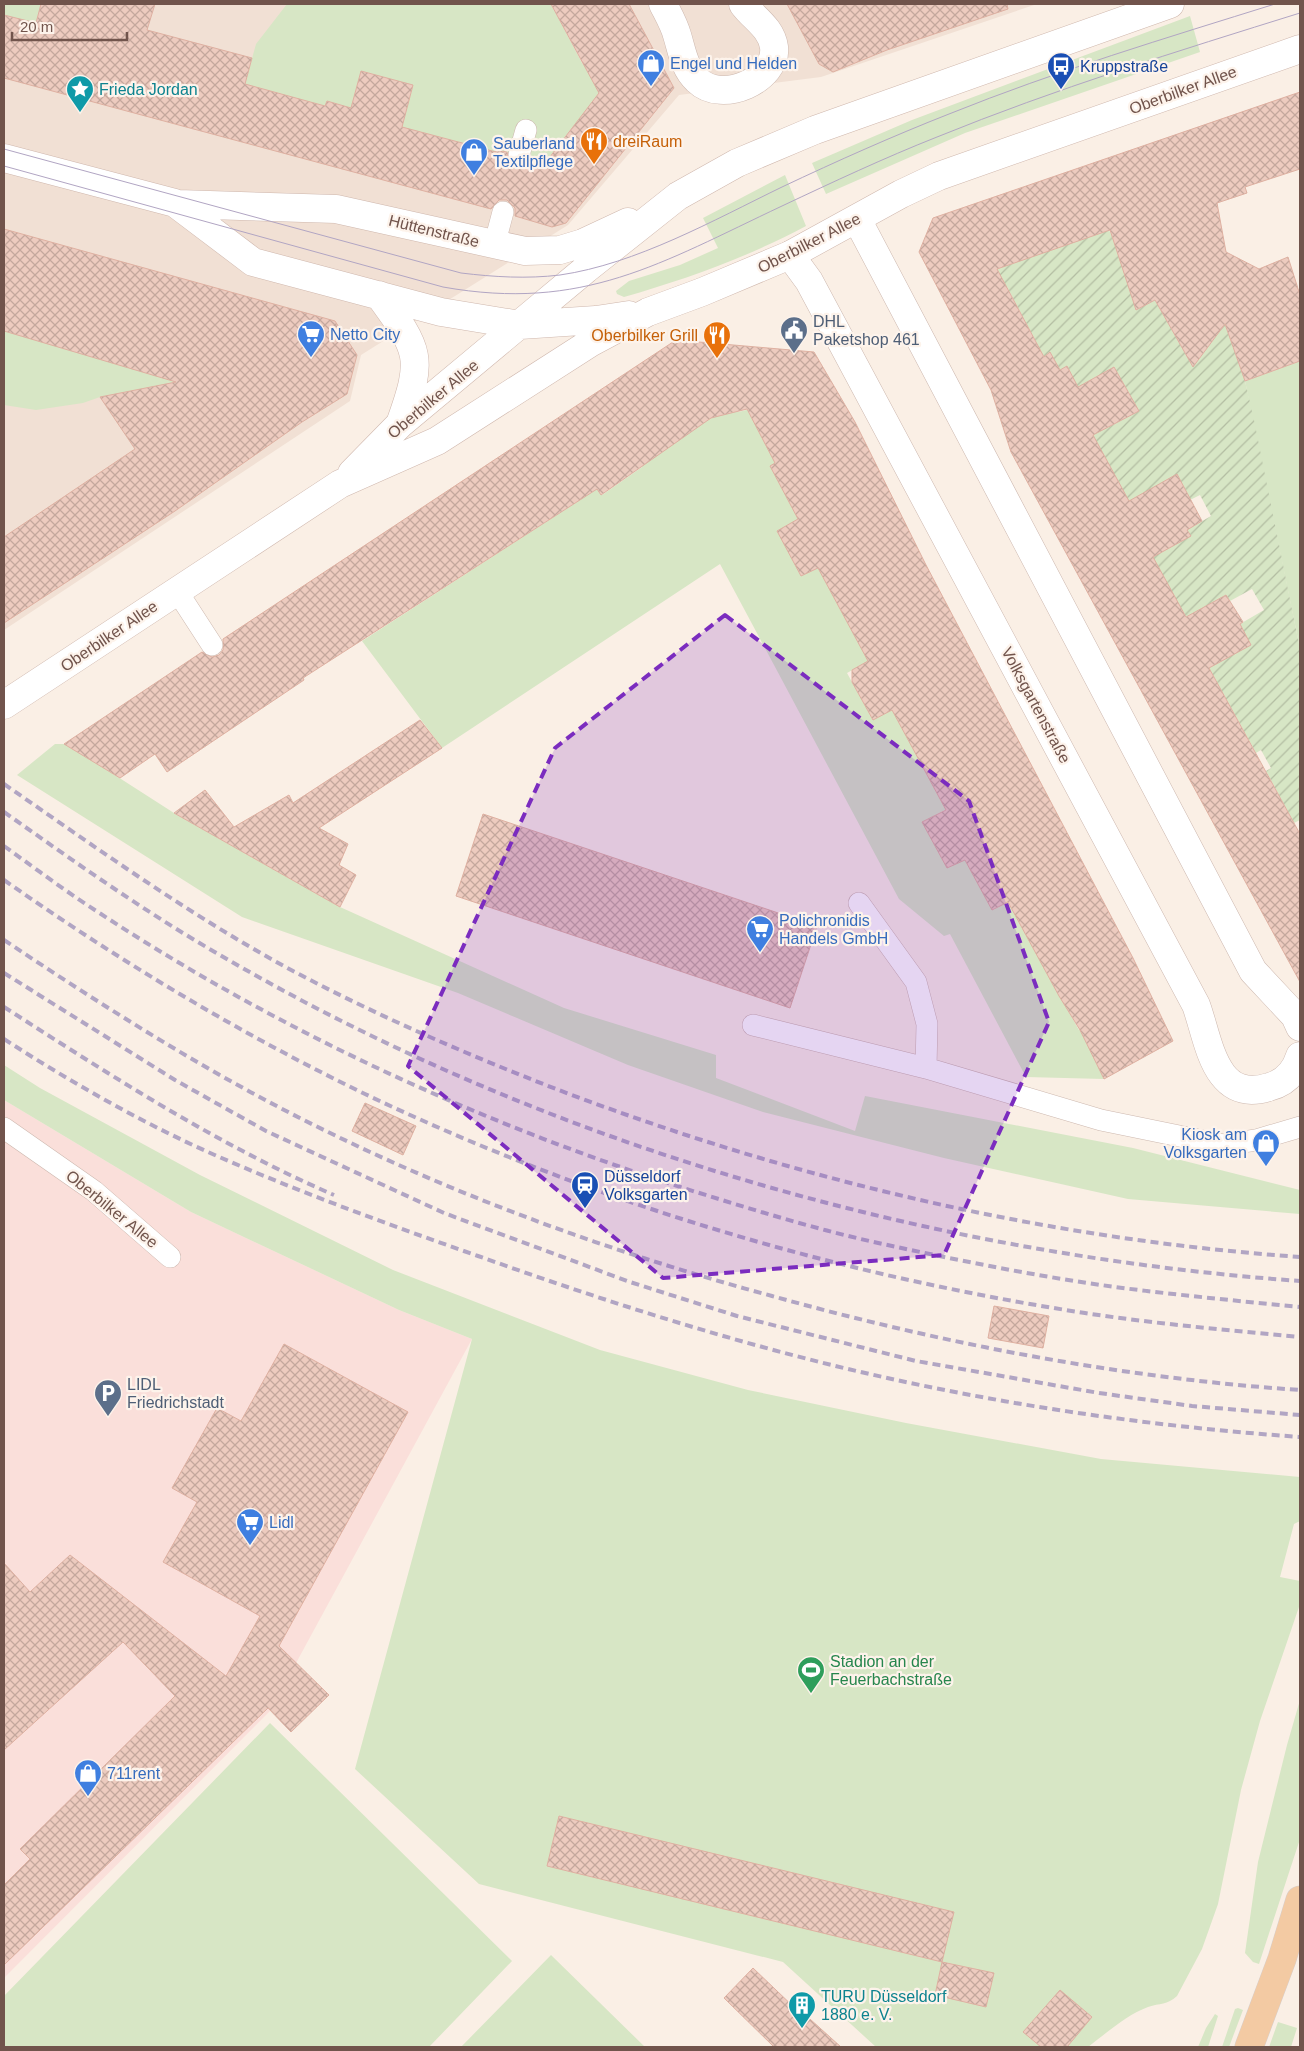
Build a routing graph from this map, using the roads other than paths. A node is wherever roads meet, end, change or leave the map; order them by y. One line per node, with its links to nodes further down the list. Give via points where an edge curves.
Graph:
1 (663, 4): 2 (main road, via 688,69 697,81 712,90 732,91 745,86 770,64 774,47 767,30)
2 (743, 4)
3 (1170, 4): 8 (main road, Oberbilker Allee, via 816,130 737,164)
4 (1300, 49): 11 (main road, Oberbilker Allee, via 939,176)
5 (526, 130): 6 (lane)
6 (520, 155)
7 (4, 158): 9 (main road, Hüttenstraße)
8 (678, 196): 12 (main road, Hüttenstraße, via 590,240 560,250 526,251); 16 (main road, Oberbilker Allee)
9 (178, 204): 12 (main road, Hüttenstraße, via 336,209); 14 (main road, Hüttenstraße, via 253,262)
10 (503, 212): 12 (lane)
11 (857, 218): 13 (main road, Oberbilker Allee); 24 (main road, via 1253,971 1290,1011)
12 (494, 246)
13 (790, 255): 15 (main road, Oberbilker Allee); 25 (main road, Volksgartenstraße, via 809,281 1196,1005 1213,1063 1225,1078 1251,1090 1276,1085 1292,1073)
14 (379, 294): 16 (main road, Hüttenstraße, via 441,312); 17 (main road, via 407,333 416,361 414,385)
15 (648, 312): 16 (main road, Hüttenstraße, via 596,320); 18 (main road, Oberbilker Allee, via 590,343 437,441)
16 (520, 325): 17 (main road, Oberbilker Allee)
17 (400, 424): 18 (main road, Oberbilker Allee)
18 (340, 484): 19 (main road, Oberbilker Allee)
19 (177, 591): 20 (lane); 21 (main road, Oberbilker Allee)
20 (212, 645)
21 (4, 705)
22 (858, 903): 26 (lane, via 916,982 927,1024)
23 (753, 1025): 26 (lane)
24 (1300, 1027)
25 (1300, 1056)
26 (926, 1068): 27 (lane, via 1101,1120 1223,1145 1256,1140)
27 (1300, 1127)
28 (4, 1128): 29 (lane, Oberbilker Allee, via 94,1191)
29 (170, 1257)
30 (1300, 1900): 31 (main road)
31 (1249, 2047)

